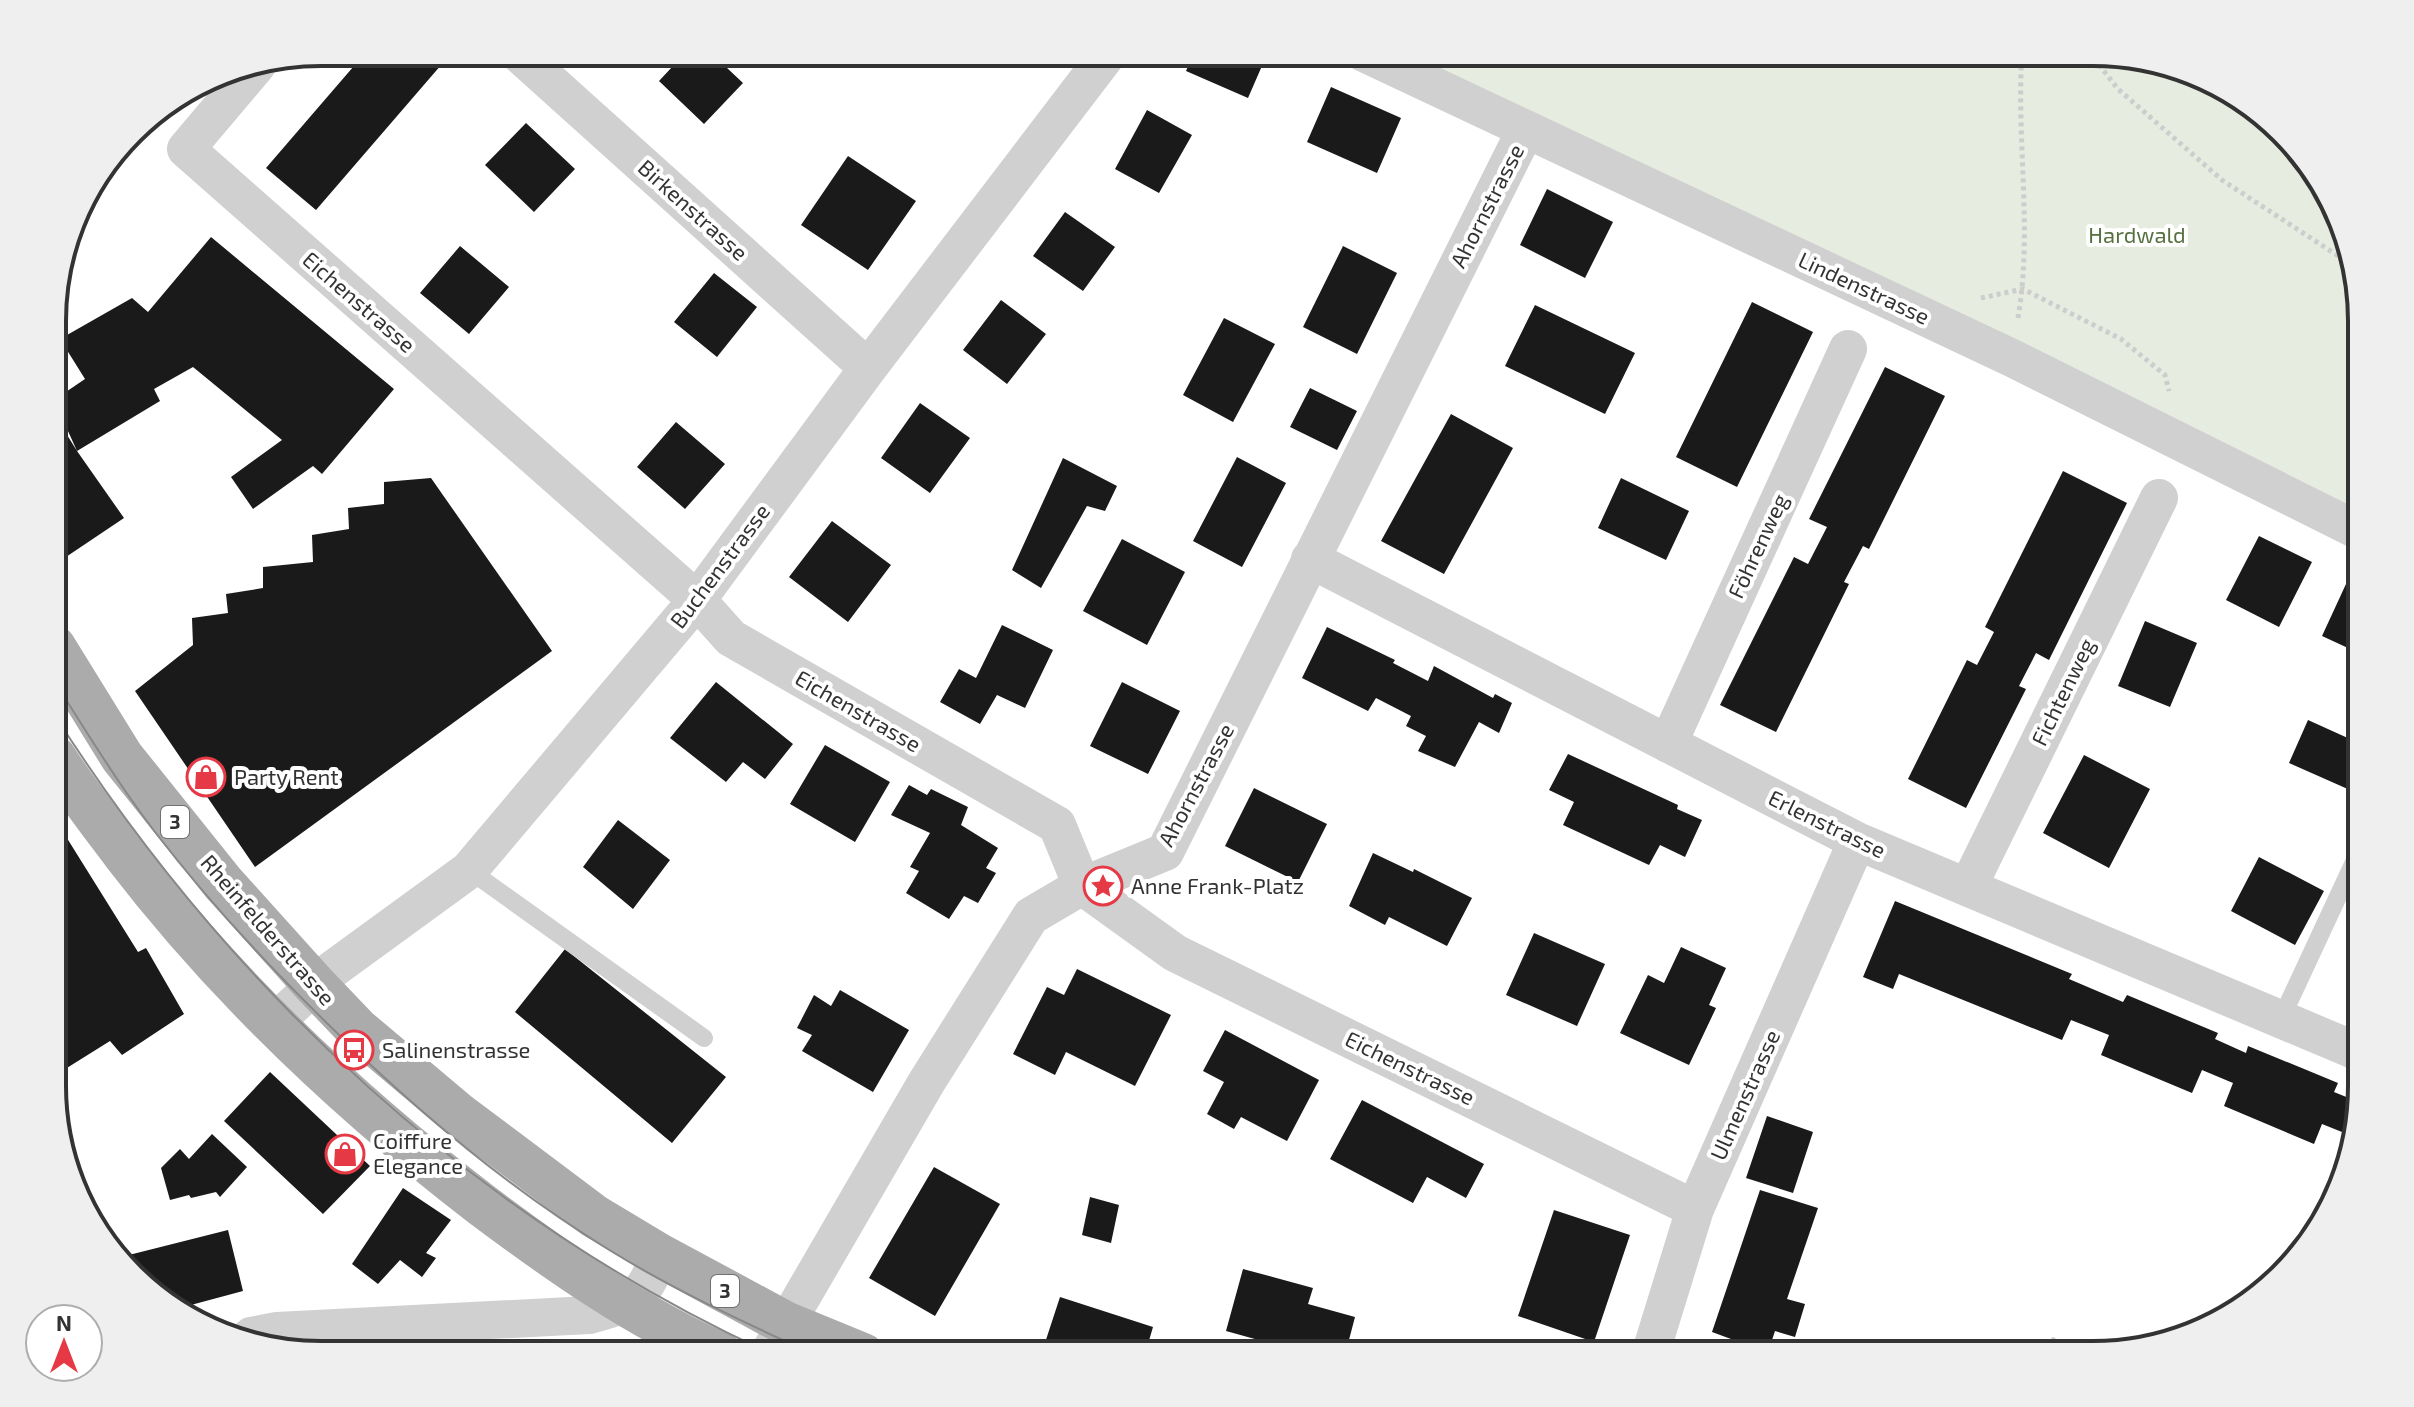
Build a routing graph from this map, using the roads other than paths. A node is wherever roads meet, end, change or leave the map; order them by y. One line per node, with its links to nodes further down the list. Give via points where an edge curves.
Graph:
1 (1393, 66): 5 (street, Lindenstrasse)
2 (534, 67): 7 (street, Birkenstrasse)
3 (1098, 67): 7 (street, Buchenstrasse)
4 (246, 78): 11 (street, Eichenstrasse, via 186,149)
5 (1526, 129): 9 (street, Lindenstrasse, via 2012,358); 10 (street, Ahornstrasse)
6 (1848, 349): 13 (street, Föhrenweg)
7 (868, 368): 11 (street, Buchenstrasse)
8 (2159, 498): 19 (street, Fichtenweg)
9 (2347, 525)
10 (1310, 559): 13 (street, Erlenstrasse); 18 (street, Ahornstrasse, via 1165,852)
11 (697, 600): 16 (street, Buchenstrasse); 18 (street, Eichenstrasse, via 731,638 1057,825)
12 (66, 666): 20 (main road, Rheinfelderstrasse / 3, via 122,757 223,883)
13 (1668, 744): 15 (street, Erlenstrasse)
14 (66, 776): 22 (main road, via 175,920)
15 (1857, 841): 19 (street, Erlenstrasse); 25 (street, Ulmenstrasse)
16 (469, 870): 20 (street, Buchenstrasse); 23 (lane)
17 (2347, 877): 21 (lane)
18 (1082, 886): 25 (street, Eichenstrasse, via 1175,953); 29 (street, Ahornstrasse, via 1031,916 926,1083)
19 (1968, 887): 21 (street, Erlenstrasse)
20 (314, 984): 22 (street, Buchenstrasse); 26 (main road, Rheinfelderstrasse / 3, via 357,1029 458,1114 594,1216)
21 (2281, 1019): 24 (street, Erlenstrasse)
22 (272, 1025): 27 (main road, via 421,1159 563,1266)
23 (704, 1038)
24 (2347, 1047)
25 (1695, 1209): 30 (street, Ulmenstrasse)
26 (659, 1255): 27 (street, via 652,1275); 29 (main road, Rheinfelderstrasse / 3)
27 (626, 1306): 28 (street, via 589,1315); 31 (main road)
28 (263, 1334)
29 (777, 1339)
30 (1655, 1340)
31 (690, 1341)

